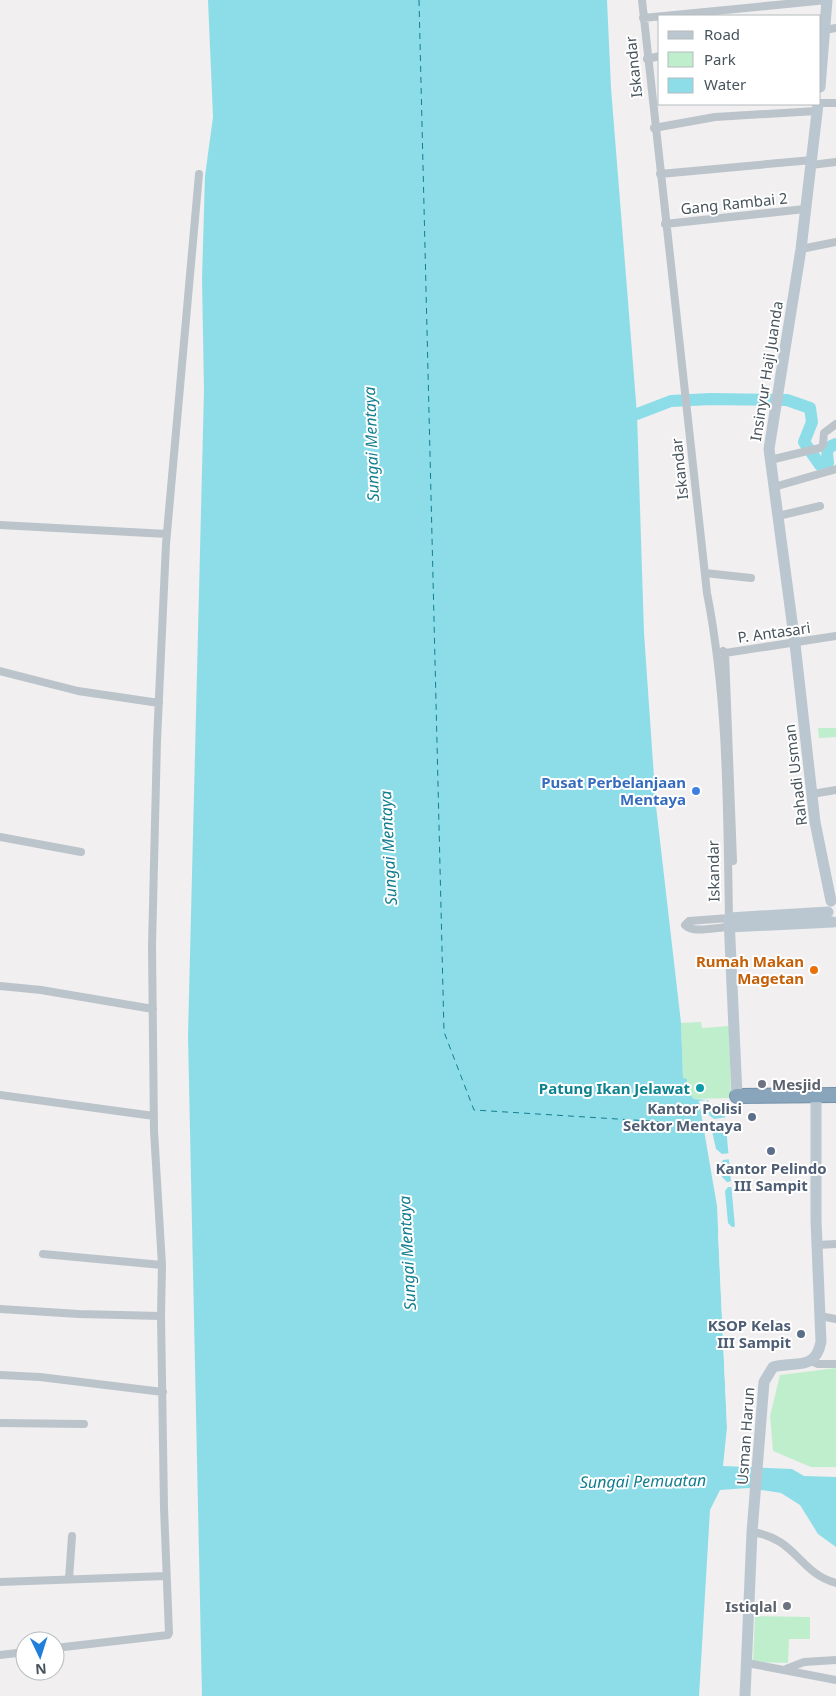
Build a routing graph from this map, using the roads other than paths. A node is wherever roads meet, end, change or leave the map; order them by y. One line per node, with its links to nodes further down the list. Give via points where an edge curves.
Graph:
1 (642, 0): 5 (street, Iskandar)
2 (827, 0): 3 (street); 6 (street)
3 (674, 15)
4 (658, 17): 5 (street)
5 (643, 18): 9 (street, Iskandar)
6 (830, 29): 7 (street)
7 (822, 44): 10 (street)
8 (658, 56): 9 (street)
9 (647, 58): 13 (street, Iskandar)
10 (821, 66)
11 (836, 103): 12 (street)
12 (818, 106): 13 (street, via 715,117); 14 (street, Insinyur Haji Juanda)
13 (654, 128): 17 (street, Iskandar)
14 (812, 162): 15 (street); 17 (street); 18 (street, Insinyur Haji Juanda)
15 (836, 162)
16 (198, 174): 29 (street)
17 (660, 174): 19 (street, Iskandar)
18 (805, 209): 19 (street, Gang Rambai 2); 21 (street, Insinyur Haji Juanda)
19 (665, 224): 30 (street, Iskandar)
20 (836, 242): 21 (street)
21 (800, 249): 23 (street, Insinyur Haji Juanda)
22 (836, 424): 23 (street, via 824,433 822,445)
23 (770, 460): 25 (street, Insinyur Haji Juanda)
24 (836, 469): 25 (street)
25 (774, 487): 27 (street, Insinyur Haji Juanda)
26 (820, 506): 27 (street)
27 (778, 516): 33 (street, Insinyur Haji Juanda)
28 (0, 525): 29 (street)
29 (167, 534): 37 (street)
30 (705, 573): 31 (street); 34 (street, Iskandar)
31 (751, 578)
32 (836, 636): 33 (street, P. Antasari)
33 (795, 644): 35 (street, P. Antasari); 39 (street, Rahadi Usman)
34 (718, 646): 35 (street, P. Antasari); 43 (street, Iskandar)
35 (725, 653): 43 (street, Iskandar)
36 (0, 671): 37 (street, via 78,691)
37 (159, 703): 45 (street)
38 (836, 790): 39 (street)
39 (812, 794): 42 (street, Rahadi Usman, via 826,887)
40 (0, 837): 41 (street)
41 (81, 852)
42 (833, 912): 43 (street)
43 (731, 925): 49 (street, Iskandar)
44 (0, 986): 45 (street)
45 (153, 1009): 50 (street)
46 (0, 1095): 50 (street)
47 (816, 1095): 48 (highway); 49 (highway); 52 (street)
48 (836, 1095)
49 (737, 1096)
50 (154, 1116): 54 (street)
51 (836, 1244): 52 (street)
52 (817, 1245): 57 (street)
53 (43, 1254): 54 (street)
54 (162, 1265): 56 (street)
55 (0, 1309): 56 (street)
56 (161, 1316): 62 (street)
57 (820, 1316): 58 (street); 59 (street, via 818,1352)
58 (836, 1319)
59 (811, 1361): 60 (street); 65 (street, Usman Harun, via 773,1367 764,1382)
60 (836, 1364)
61 (0, 1375): 62 (street)
62 (163, 1392): 67 (street)
63 (0, 1423): 64 (street)
64 (84, 1424)
65 (752, 1532): 70 (street, via 775,1537 815,1573); 75 (street, Usman Harun)
66 (72, 1536): 68 (street)
67 (166, 1576): 68 (street); 71 (street, via 168,1635)
68 (69, 1579): 69 (street)
69 (0, 1582)
70 (836, 1583)
71 (65, 1647)
72 (15, 1653): 73 (street)
73 (0, 1655)
74 (836, 1660): 76 (street, via 804,1662)
75 (747, 1663): 76 (street); 78 (street, Usman Harun)
76 (786, 1669): 77 (street)
77 (836, 1680)
78 (745, 1696)

